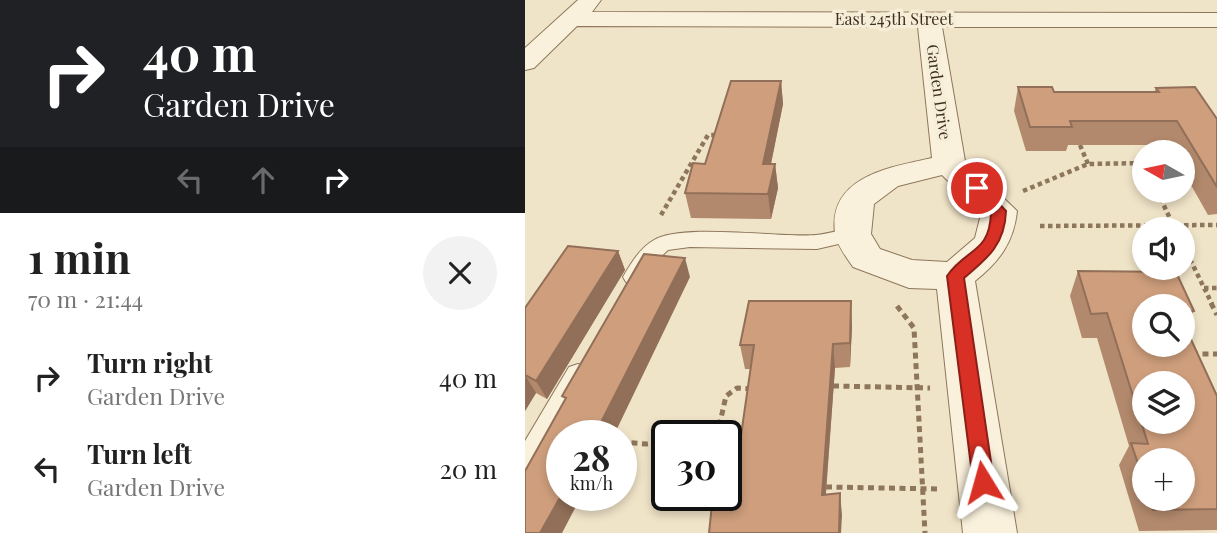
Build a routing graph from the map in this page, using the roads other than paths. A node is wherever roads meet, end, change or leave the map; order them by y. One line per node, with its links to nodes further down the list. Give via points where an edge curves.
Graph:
1 (591, 0): 2 (street)
2 (571, 19): 3 (street, East 245th Street); 5 (street)
3 (929, 20): 4 (street, East 245th Street); 6 (street, Garden Drive)
4 (1217, 20)
5 (525, 62)
6 (949, 164): 7 (street, Garden Drive, via 887,178 857,200); 8 (street, Garden Drive, via 999,211 998,229 987,251)
7 (853, 234): 8 (street, via 866,258 909,274); 9 (lane, via 817,242 690,240 662,244 644,260)
8 (955, 276): 12 (street)
9 (623, 297)
10 (588, 357): 11 (lane)
11 (525, 466)
12 (990, 533)

